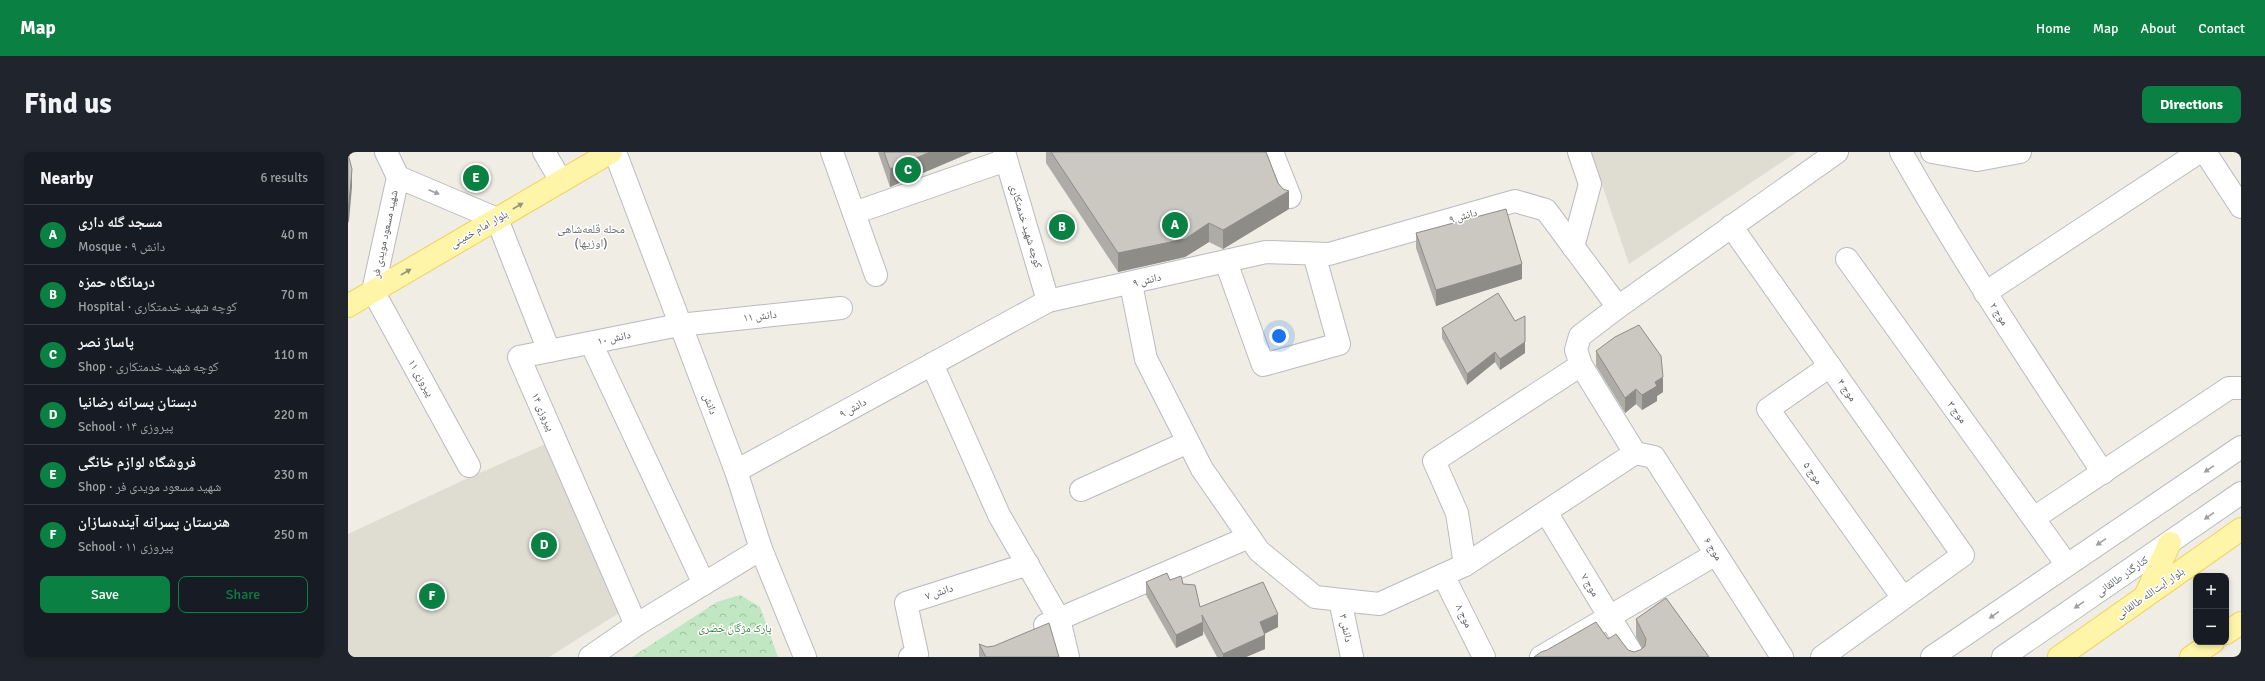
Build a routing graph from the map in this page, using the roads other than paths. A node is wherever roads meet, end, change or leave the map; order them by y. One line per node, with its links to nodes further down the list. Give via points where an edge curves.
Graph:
1 (386, 152): 15 (street, شهید مسعود مویدی فر)
2 (544, 152): 16 (street)
3 (611, 152): 16 (main road, بلوار امام خمینی)
4 (615, 152): 34 (street, دانش)
5 (832, 152): 19 (street)
6 (1272, 152): 17 (street)
7 (1579, 152): 22 (street, via 1590,184)
8 (1837, 152): 21 (street)
9 (1901, 152): 29 (street, موج ۲)
10 (1932, 152): 11 (street, via 1977,160)
11 (2020, 152)
12 (2199, 152): 29 (street)
13 (2205, 152): 18 (street)
14 (1005, 156): 19 (street); 30 (street, کوچه شهید خدمتکاری)
15 (398, 177): 20 (street, شهید مسعود مویدی فر, one-way to 20); 28 (street, شهید مسعود مویدی فر)
16 (561, 181): 20 (main road, بلوار امام خمینی, one-way to 16)
17 (1290, 197)
18 (2241, 207)
19 (854, 213): 26 (street)
20 (497, 219): 28 (main road, بلوار امام خمینی, one-way to 20); 36 (street)
21 (1731, 226): 32 (street); 39 (street, موج ۴)
22 (1573, 247): 23 (street, دانش ۹, via 1546,210 1515,201 1329,254); 32 (street, دانش ۹)
23 (1314, 254): 25 (street, دانش ۹, via 1266,252); 25 (street, via 1339,344 1263,365)
24 (1847, 259): 50 (street, موج ۳)
25 (1226, 262): 27 (street, دانش ۹)
26 (876, 275)
27 (1131, 284): 30 (street, دانش ۹); 41 (street, via 1146,359)
28 (373, 291): 31 (main road, بلوار امام خمینی); 44 (street, پیروزی ۱۱)
29 (1985, 293): 46 (street, موج ۲)
30 (1048, 301): 37 (street, دانش ۹)
31 (348, 306)
32 (1618, 307): 38 (street, via 1580,336 1576,350)
33 (841, 308): 34 (street, دانش ۱۱)
34 (679, 325): 35 (street, دانش ۱۰); 45 (street, دانش)
35 (591, 343): 36 (street, دانش ۱۰); 60 (street)
36 (549, 351): 67 (street, پیروزی ۱۴, via 519,357)
37 (932, 364): 45 (street, دانش ۹); 56 (street, via 999,515)
38 (1581, 365): 43 (street); 57 (street, via 1434,461 1457,513)
39 (1830, 366): 62 (street, موج ۴, via 1963,555); 62 (street, موج ۵, via 1768,409)
40 (2241, 388): 46 (street, via 2229,388)
41 (1188, 442): 47 (street); 52 (street, via 1202,469)
42 (2241, 447): 58 (street, one-way to 58)
43 (1635, 453): 49 (street); 55 (street, موج ۶, via 1654,457)
44 (470, 466)
45 (736, 471): 54 (street, دانش)
46 (2103, 473): 50 (street)
47 (1081, 490)
48 (2241, 493): 53 (street, کنارگذر طالقانی, one-way to 53)
49 (1546, 512): 57 (street); 64 (street, موج ۷)
50 (2034, 518): 58 (street, موج ۳)
51 (2241, 529): 61 (main road, بلوار آیت‌الله طالقانی)
52 (1249, 536): 63 (street, via 1259,551 1315,597); 65 (street)
53 (2170, 543): 61 (main road); 82 (street, کنارگذر طالقانی, one-way to 82)
54 (762, 549): 60 (street); 72 (street, دانش)
55 (1716, 554): 64 (street); 79 (street, موج ۶)
56 (1028, 564): 65 (street); 73 (street, دانش ۷, via 906,603 917,654)
57 (1465, 565): 59 (street)
58 (2067, 565): 81 (street, one-way to 81)
59 (1443, 575): 63 (street, via 1379,604); 76 (street, موج ۸)
60 (704, 584): 67 (street)
61 (2145, 596): 83 (main road, بلوار آیت‌الله طالقانی)
62 (1903, 598): 80 (street)
63 (1340, 600): 75 (street, دانش ۳)
64 (1609, 618): 77 (street); 78 (street, موج ۷)
65 (1059, 619): 69 (street); 74 (street)
66 (2241, 623): 68 (main road)
67 (636, 625): 71 (street)
68 (2229, 631)
69 (1024, 634)
70 (2209, 645): 84 (main road)
71 (590, 657)
72 (805, 657)
73 (910, 657)
74 (1068, 657)
75 (1352, 657)
76 (1484, 657)
77 (1541, 657)
78 (1634, 657)
79 (1782, 657)
80 (1822, 657)
81 (1932, 657)
82 (2003, 657)
83 (2059, 657)
84 (2191, 657)

